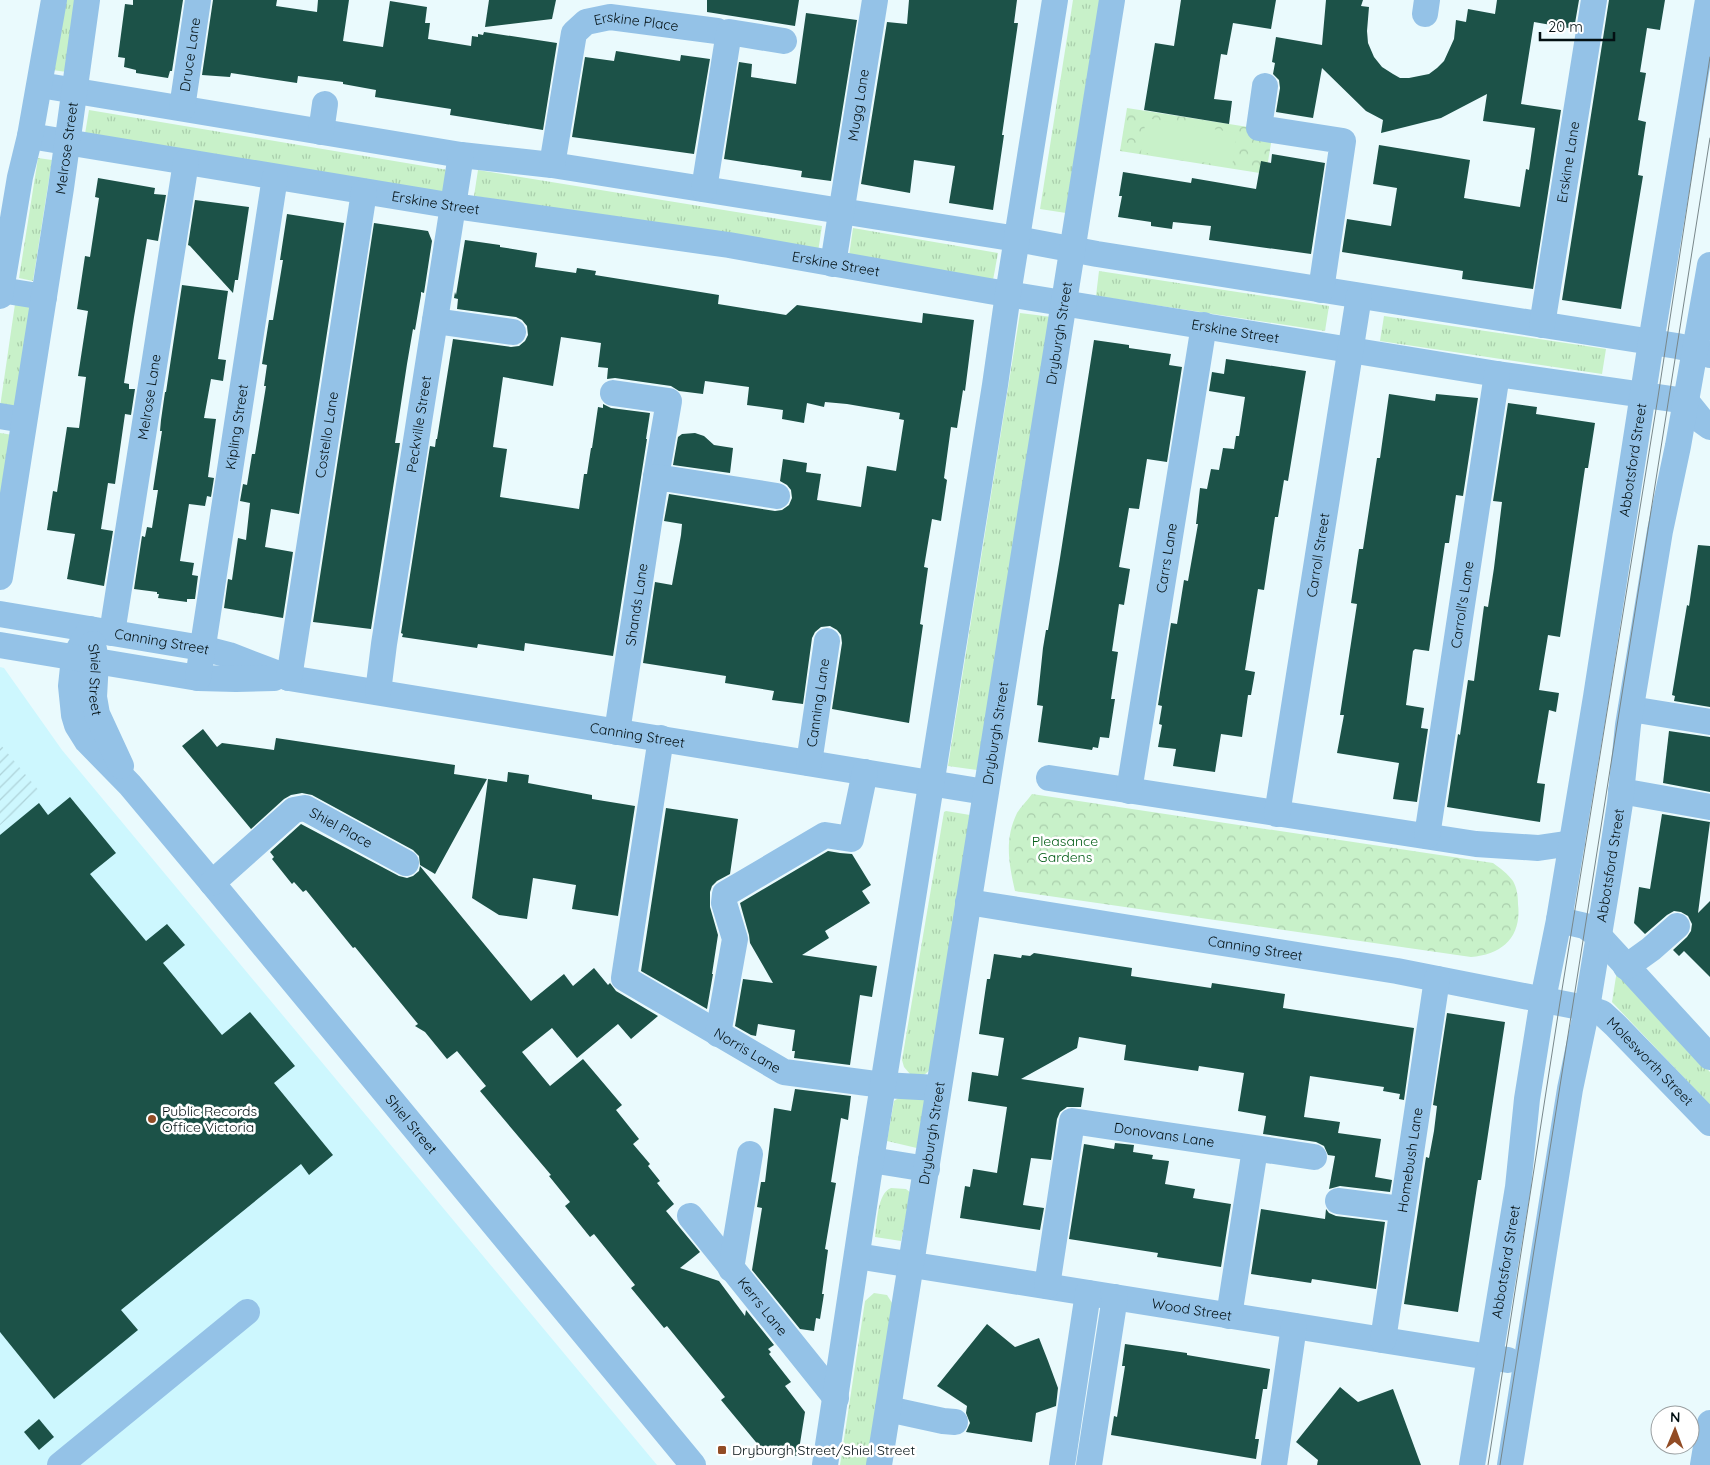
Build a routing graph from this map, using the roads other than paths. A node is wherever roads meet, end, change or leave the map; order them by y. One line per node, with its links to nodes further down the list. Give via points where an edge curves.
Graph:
1 (54, 0): 11 (street)
2 (87, 0): 13 (street, Melrose Street)
3 (198, 0): 15 (street, Druce Lane)
4 (875, 0): 26 (street, Mugg Lane)
5 (1055, 0): 27 (street)
6 (1112, 0): 28 (street, Dryburgh Street)
7 (1594, 0): 39 (street, Erskine Lane)
8 (1708, 0): 41 (street, Abbotsford Street)
9 (717, 31): 21 (street, Erskine Place, via 610,17 586,22 574,33)
10 (784, 41): 23 (street, via 729,32)
11 (40, 85): 13 (street); 17 (street)
12 (1265, 86): 31 (street, via 1259,128 1343,141)
13 (74, 90): 15 (street); 18 (street, Melrose Street)
14 (325, 104): 16 (street)
15 (182, 108): 16 (street)
16 (321, 132): 19 (street)
17 (30, 136): 18 (street, Erskine Street); 32 (street)
18 (67, 142): 20 (street, Erskine Street); 35 (street, Melrose Street)
19 (462, 155): 21 (street); 25 (street, Peckville Street)
20 (186, 162): 22 (street, Erskine Street); 54 (street, Melrose Lane)
21 (552, 165): 23 (street)
22 (275, 177): 24 (street, Erskine Street); 57 (street, Kipling Street)
23 (704, 189): 26 (street)
24 (364, 192): 25 (street, Erskine Street); 60 (street, Costello Lane)
25 (454, 206): 29 (street, Erskine Street, via 729,245); 37 (street, Peckville Street)
26 (841, 211): 27 (street); 29 (street, Mugg Lane)
27 (1017, 239): 28 (street); 33 (street)
28 (1072, 250): 31 (street); 36 (street, Dryburgh Street)
29 (833, 264): 33 (street, Erskine Street)
30 (1710, 264): 43 (street, Abbotsford Street)
31 (1321, 290): 34 (street)
32 (0, 293): 35 (street)
33 (1008, 294): 36 (street, Erskine Street); 69 (street)
34 (1359, 296): 39 (street); 42 (street, Carroll Street)
35 (44, 297): 48 (street, Melrose Street)
36 (1064, 302): 38 (street, Erskine Street); 72 (street, Dryburgh Street)
37 (435, 321): 40 (street); 61 (street, Peckville Street)
38 (1204, 325): 42 (street, Erskine Street); 70 (street, Carrs Lane)
39 (1542, 325): 41 (street)
40 (513, 332)
41 (1651, 342): 43 (street); 46 (street, Abbotsford Street)
42 (1351, 350): 44 (street, Erskine Street); 74 (street, Carroll Street)
43 (1703, 352): 47 (street, Abbotsford Street)
44 (1497, 374): 46 (street, Erskine Street); 75 (street, Carroll's Lane)
45 (613, 393): 50 (street, Shands Lane, via 670,401)
46 (1642, 394): 47 (street, Erskine Street); 76 (street, Abbotsford Street)
47 (1686, 401): 49 (street); 62 (street, Abbotsford Street, via 1662,519)
48 (12, 418): 52 (street, Melrose Street)
49 (1710, 427)
50 (656, 477): 51 (street); 64 (street, Shands Lane)
51 (777, 496)
52 (0, 577)
53 (0, 614): 54 (street, Canning Street)
54 (101, 631): 57 (street, Canning Street); 58 (street, Shiel Street)
55 (827, 641): 66 (street, Canning Lane)
56 (0, 645): 58 (street, Canning Street)
57 (202, 648): 59 (street, Kipling Street); 60 (street, Canning Street)
58 (85, 659): 59 (street, Canning Street); 78 (street, Shiel Street, via 71,693 78,725 91,747 130,785)
59 (198, 678): 60 (street, Canning Street)
60 (289, 678): 61 (street, Canning Street)
61 (378, 692): 64 (street, Canning Street)
62 (1631, 709): 63 (street); 71 (street, Abbotsford Street)
63 (1710, 722)
64 (617, 732): 65 (street, Canning Street)
65 (661, 738): 66 (street, Canning Street); 87 (street, Norris Lane, via 624,978)
66 (809, 763): 67 (street, Canning Street)
67 (865, 772): 69 (street, Canning Street); 87 (street, via 851,839 825,835 725,894 724,903 735,939)
68 (1049, 778): 70 (street)
69 (931, 783): 72 (street, Canning Street); 89 (street)
70 (1129, 791): 74 (street)
71 (1621, 791): 73 (street); 82 (street, Abbotsford Street)
72 (985, 792): 79 (street, Dryburgh Street)
73 (1710, 807)
74 (1277, 814): 75 (street)
75 (1427, 836): 76 (street, via 1518,848)
76 (1572, 843): 80 (street, Abbotsford Street)
77 (406, 864): 78 (street, Shiel Place, via 300,808)
78 (212, 883): 117 (street, Shiel Street)
79 (968, 902): 84 (street, Canning Street); 90 (street, Dryburgh Street)
80 (1559, 920): 82 (street, Abbotsford Street, via 1585,926); 85 (street, Abbotsford Street)
81 (1677, 926): 83 (street)
82 (1598, 935): 83 (street); 86 (street, Abbotsford Street)
83 (1626, 967): 88 (street)
84 (1437, 979): 85 (street, Canning Street); 98 (street, Homebush Lane)
85 (1543, 999): 86 (street); 110 (street, Abbotsford Street)
86 (1586, 1008): 91 (street, Molesworth Street, via 1602,1013 1615,1025); 111 (street, Abbotsford Street)
87 (718, 1034): 89 (street, Norris Lane, via 784,1072)
88 (1710, 1057)
89 (883, 1085): 90 (street, Norris Lane); 95 (street)
90 (938, 1088): 96 (street, Dryburgh Street)
91 (1710, 1124)
92 (1255, 1149): 94 (street); 103 (street, Donovans Lane, via 1072,1121); 107 (street)
93 (750, 1154): 102 (street)
94 (1314, 1158)
95 (871, 1160): 96 (street); 100 (street)
96 (927, 1169): 101 (street, Dryburgh Street)
97 (1338, 1201): 98 (street)
98 (1401, 1209): 109 (street, Homebush Lane)
99 (690, 1216): 102 (street, Kerrs Lane)
100 (857, 1256): 101 (street, Wood Street); 112 (street)
101 (911, 1265): 103 (street, Wood Street); 113 (street, Dryburgh Street)
102 (732, 1269): 112 (street, Kerrs Lane)
103 (1048, 1286): 104 (street, Wood Street)
104 (1088, 1293): 105 (street, Wood Street); 120 (street)
105 (1115, 1297): 107 (street, Wood Street); 121 (street)
106 (247, 1312): 116 (street)
107 (1230, 1316): 108 (street, Wood Street)
108 (1294, 1326): 109 (street, Wood Street); 122 (street)
109 (1383, 1340): 110 (street, Wood Street)
110 (1491, 1357): 111 (street, Wood Street); 123 (street, Abbotsford Street)
111 (1526, 1363): 124 (street, Abbotsford Street)
112 (836, 1398): 118 (street)
113 (888, 1409): 114 (street); 119 (street, Dryburgh Street)
114 (955, 1422)
115 (1710, 1423): 125 (street)
116 (60, 1465)
117 (693, 1465)
118 (825, 1465)
119 (879, 1465)
120 (1062, 1465)
121 (1089, 1465)
122 (1274, 1465)
123 (1472, 1465)
124 (1510, 1465)
125 (1703, 1465)

